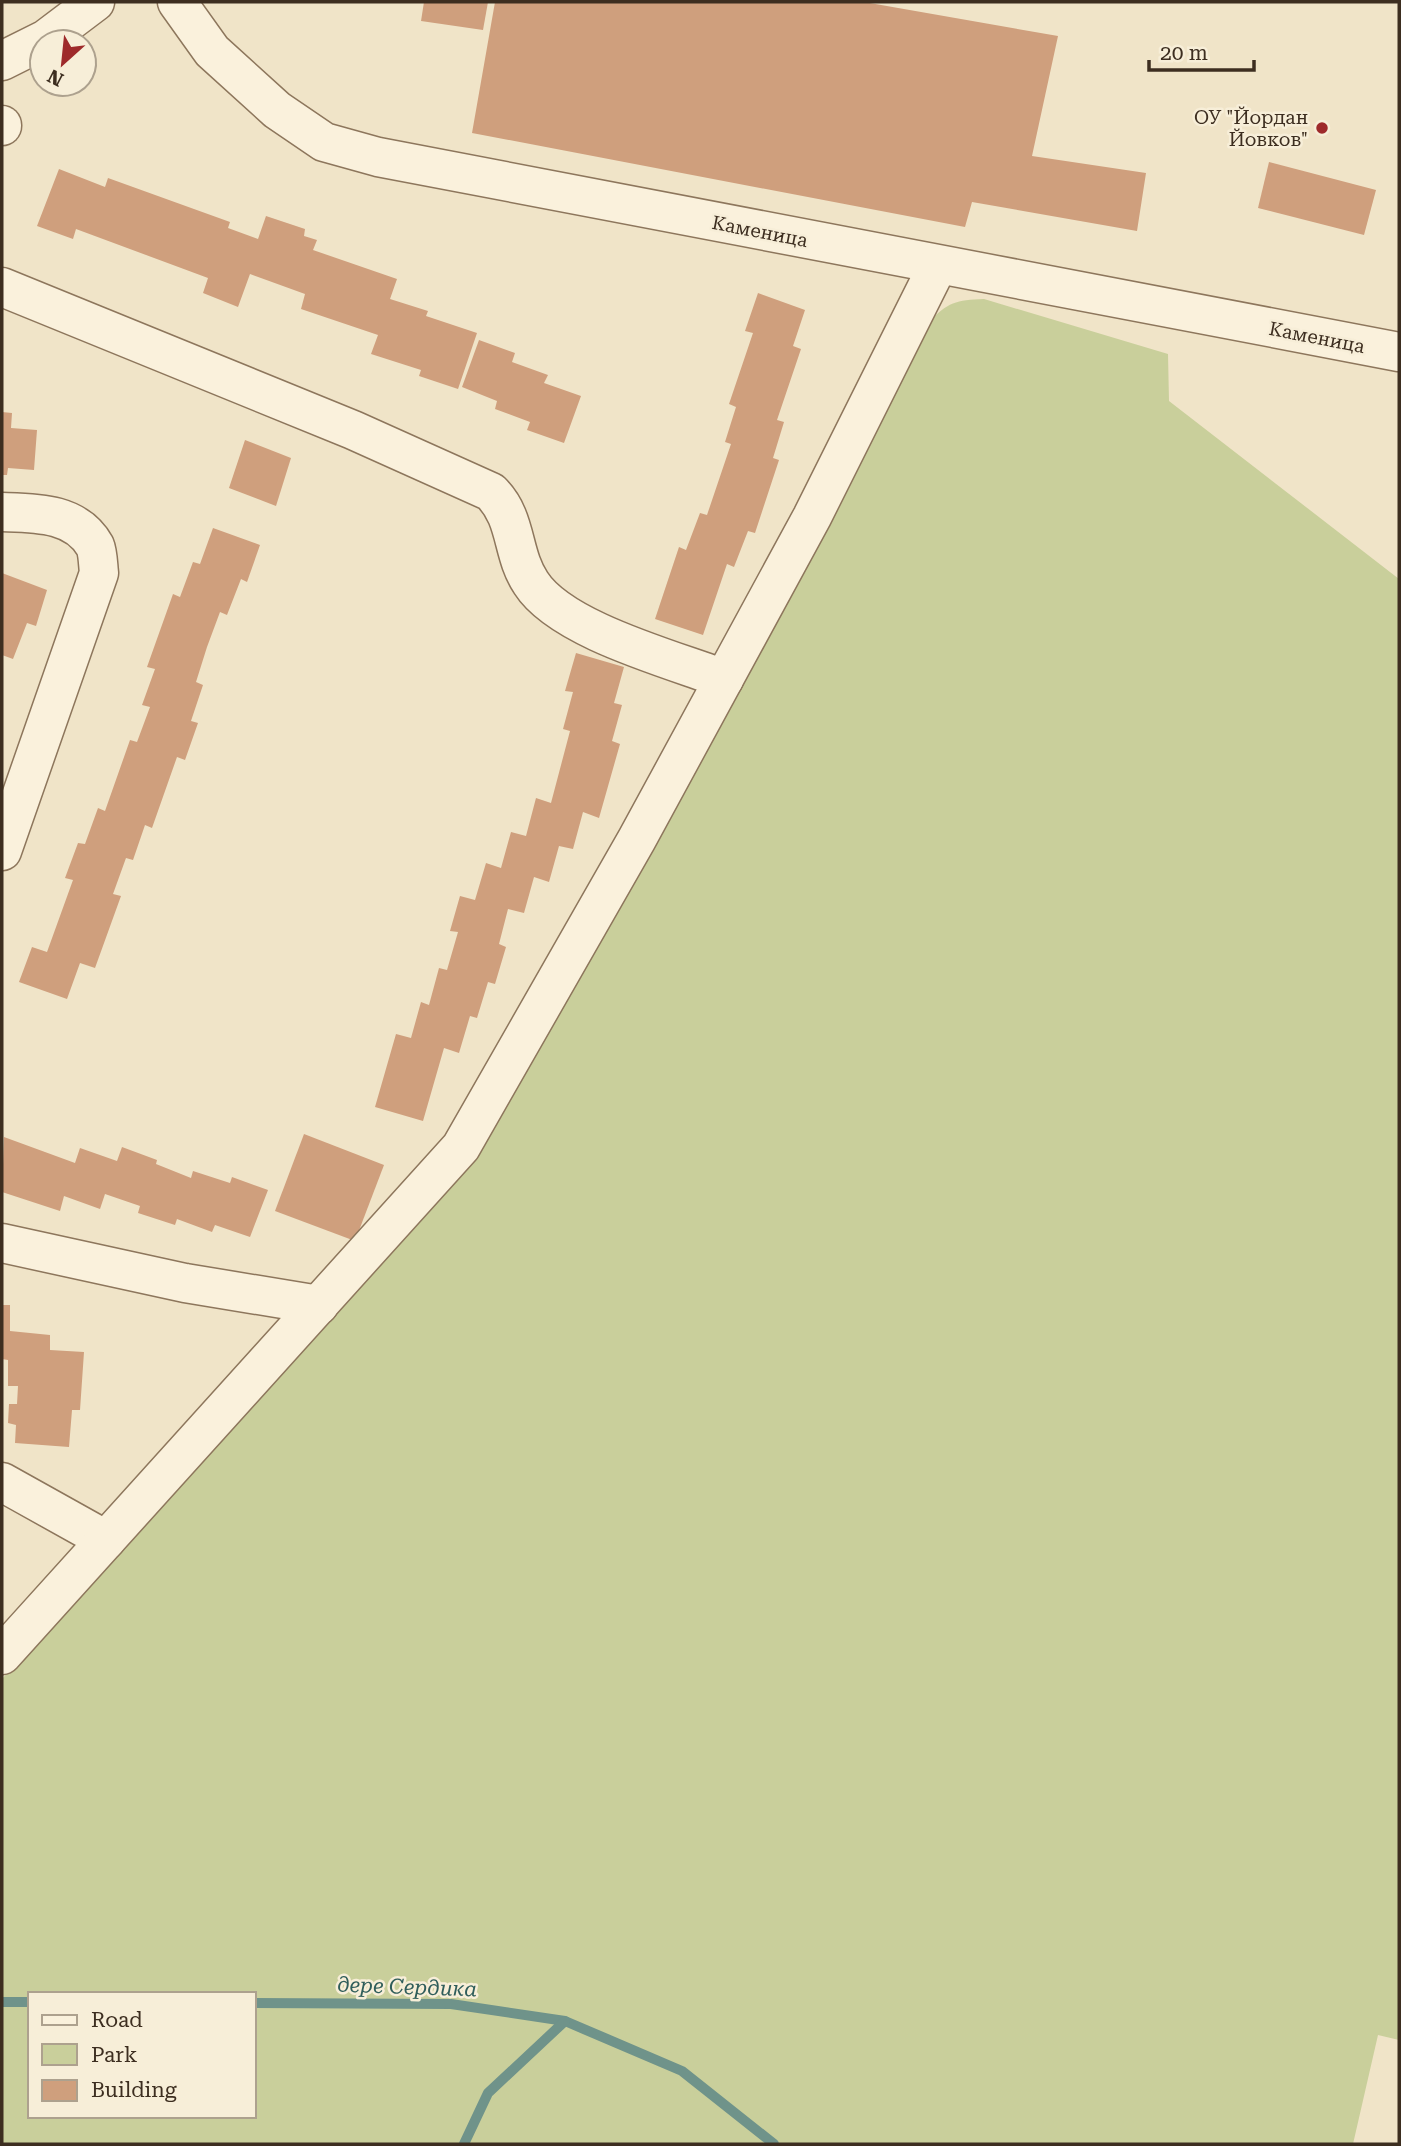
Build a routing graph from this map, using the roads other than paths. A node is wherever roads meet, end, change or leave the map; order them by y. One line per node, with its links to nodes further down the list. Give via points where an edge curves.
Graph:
1 (95, 2): 3 (street, via 46,38)
2 (177, 2): 4 (street, Каменица, via 212,51 277,110 324,142 378,157)
3 (2, 61)
4 (938, 265): 6 (street, Каменица); 8 (street, via 812,517)
5 (2, 286): 8 (street, via 353,430 491,492 505,506 530,582 549,606 576,622)
6 (1399, 352)
7 (2, 512): 9 (street, via 43,513 75,524 95,547 99,573)
8 (724, 679): 11 (street, via 461,1147)
9 (2, 851)
10 (2, 1243): 11 (street, via 186,1283)
11 (319, 1305): 13 (street)
12 (2, 1482): 13 (street)
13 (106, 1540): 14 (street)
14 (2, 1655)

